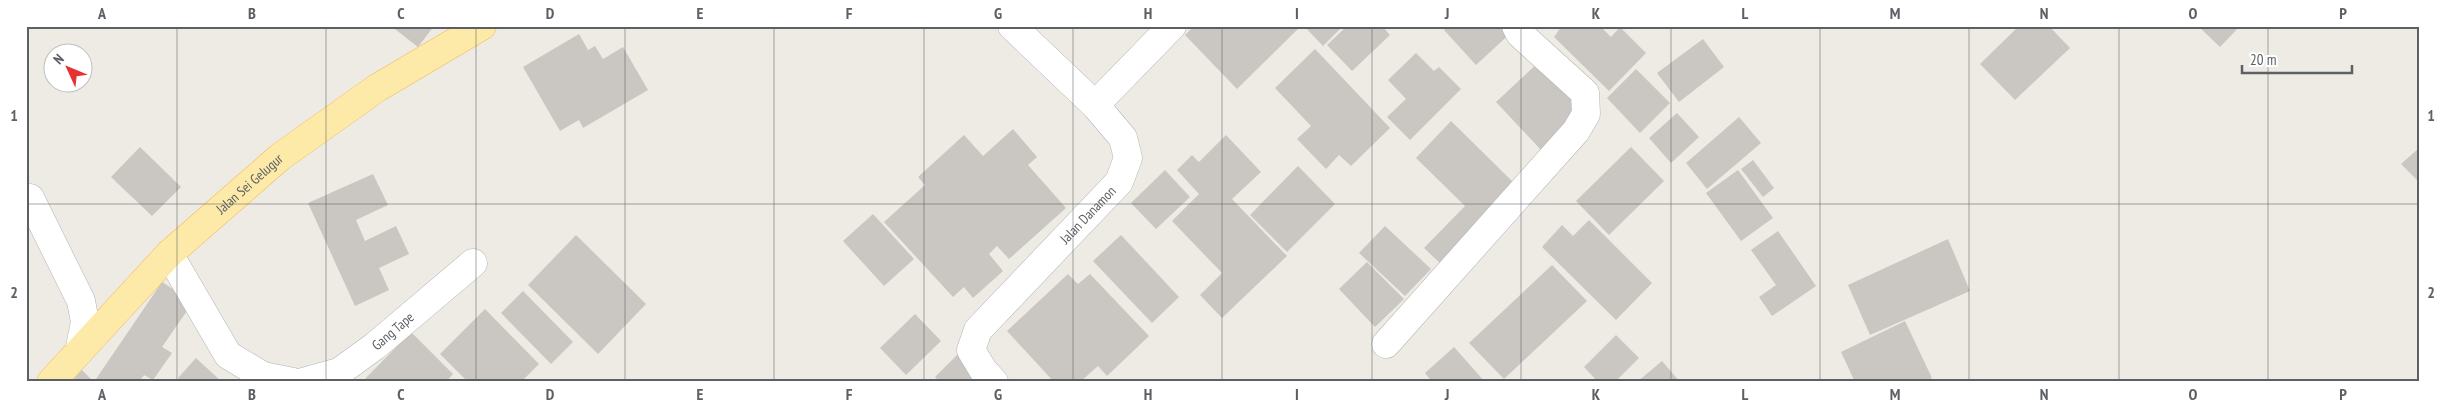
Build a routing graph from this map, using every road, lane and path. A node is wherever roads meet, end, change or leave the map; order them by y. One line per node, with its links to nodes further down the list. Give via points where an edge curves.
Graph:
1 (482, 26): 7 (main road, Jalan Sei Gelugur, via 377,88 280,158)
2 (1012, 26): 5 (street, Jalan Danamon)
3 (1172, 26): 5 (street)
4 (1516, 26): 9 (street, via 1520,34 1584,93 1586,114 1576,131)
5 (1094, 105): 14 (street, Jalan Danamon, via 1122,138 1128,158 1119,182 978,330 972,350 982,370)
6 (30, 198): 10 (street, via 81,302 85,322)
7 (169, 254): 10 (main road, Jalan Sei Gelugur); 12 (street, via 228,355 264,376)
8 (473, 263): 13 (street, Gang Tape, via 375,346 339,372)
9 (1386, 344)
10 (79, 352): 11 (main road, Jalan Sei Gelugur)
11 (51, 382)
12 (293, 382)
13 (302, 382)
14 (994, 382)

